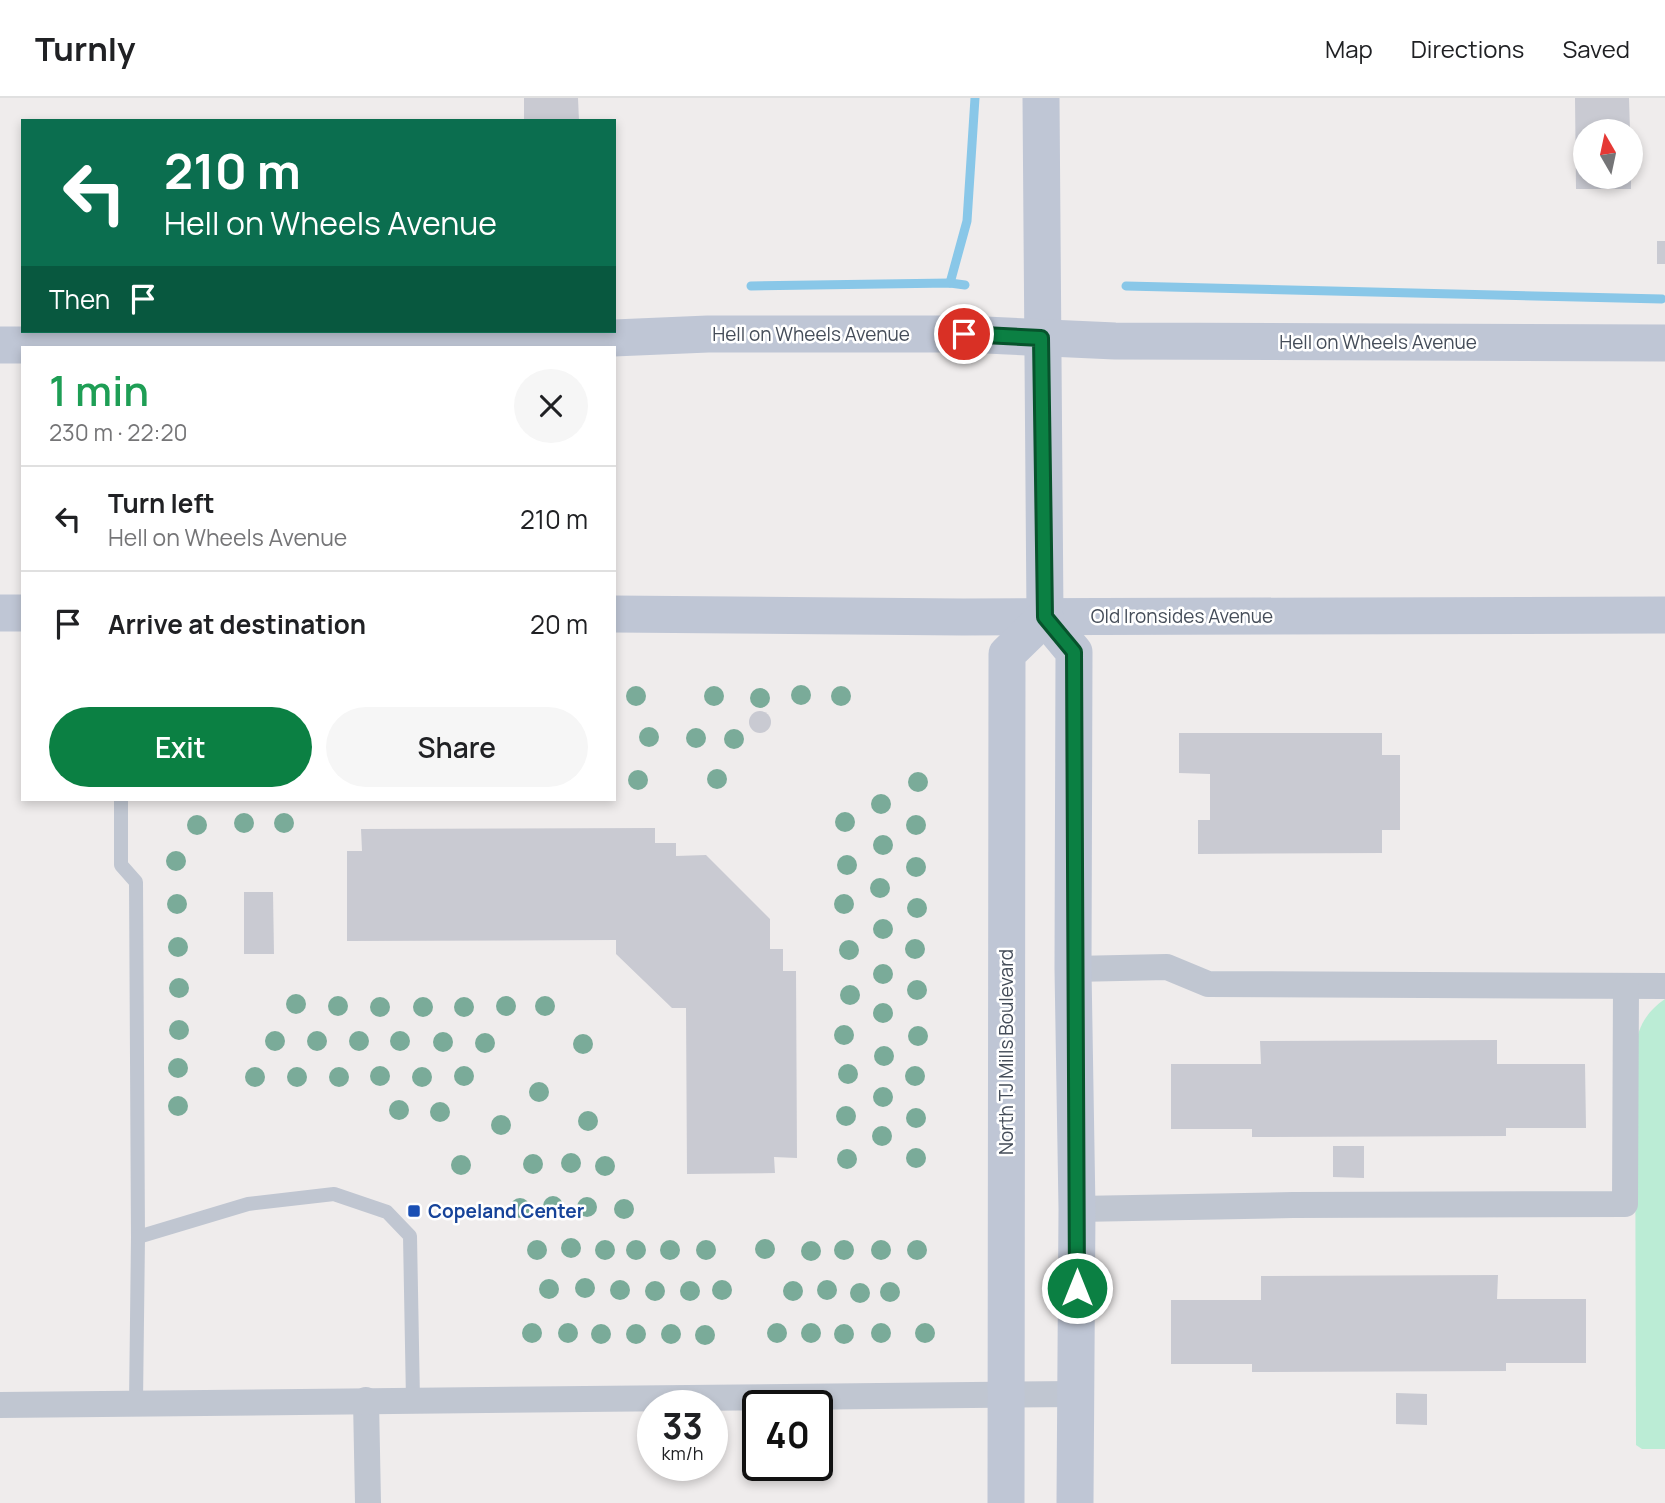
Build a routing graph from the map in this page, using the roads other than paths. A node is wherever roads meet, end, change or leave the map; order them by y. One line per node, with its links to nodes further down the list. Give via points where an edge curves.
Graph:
1 (1041, 98): 2 (street)
2 (1041, 338): 3 (street, Hell on Wheels Avenue); 5 (street, Hell on Wheels Avenue, via 708,334 450,345); 10 (street)
3 (1665, 343)
4 (0, 345): 5 (street, Hell on Wheels Avenue)
5 (112, 346)
6 (0, 613): 7 (street)
7 (21, 613)
8 (616, 614): 10 (street, Old Ironsides Avenue)
9 (1665, 615): 10 (street, Old Ironsides Avenue)
10 (1045, 617): 12 (street, via 1074,652); 17 (street, North TJ Mills Boulevard, via 1007,654)
11 (121, 801): 16 (lane, via 121,865 136,882)
12 (1073, 969): 14 (street, via 1167,967 1208,984); 15 (street)
13 (1665, 986): 14 (street)
14 (1626, 987): 15 (street, via 1625,1204)
15 (1077, 1209): 18 (street)
16 (138, 1237): 20 (lane, via 248,1204 334,1194 387,1212 410,1236); 21 (lane)
17 (1005, 1394): 18 (street); 20 (street); 24 (street, North TJ Mills Boulevard)
18 (1076, 1394): 25 (street)
19 (366, 1400): 20 (street); 21 (street); 23 (street)
20 (413, 1400)
21 (136, 1403): 22 (street)
22 (0, 1405)
23 (368, 1503)
24 (1006, 1503)
25 (1076, 1503)

